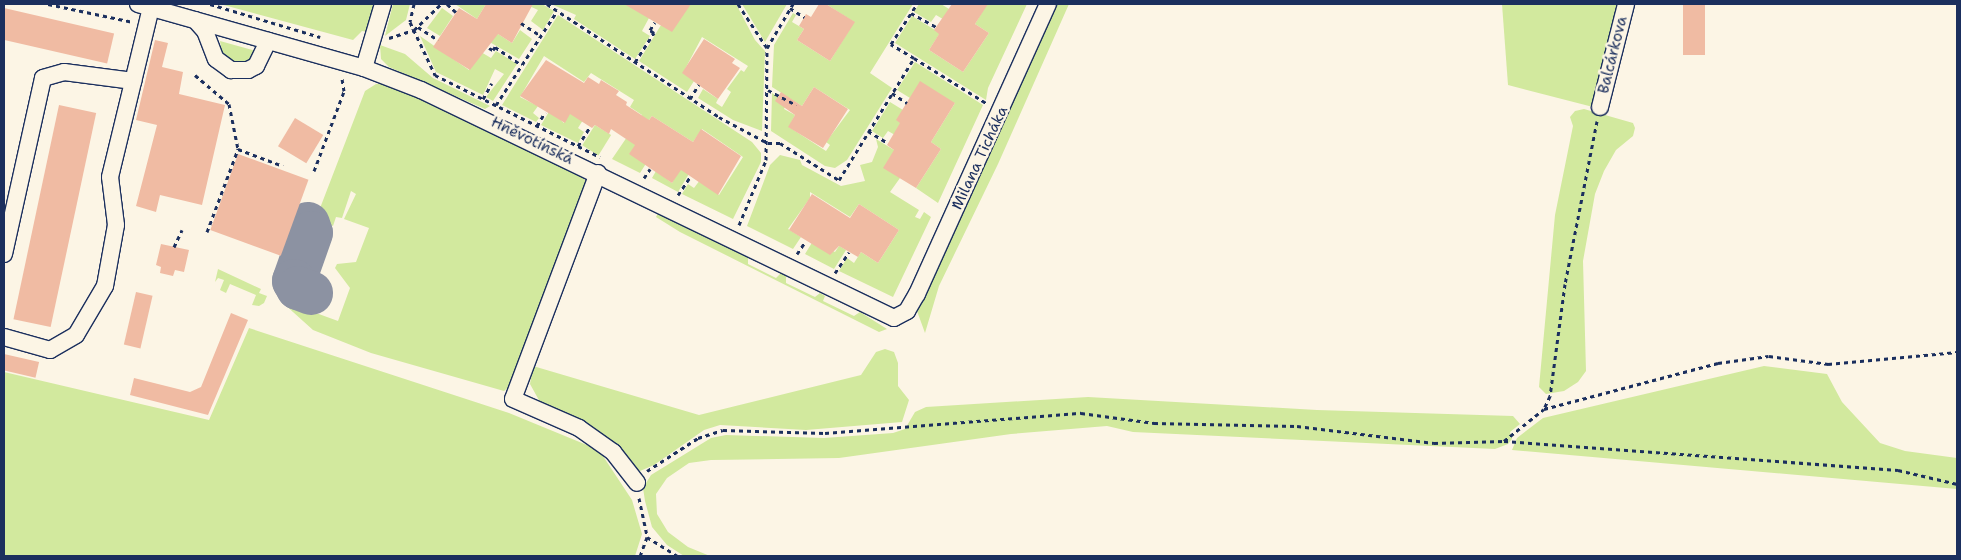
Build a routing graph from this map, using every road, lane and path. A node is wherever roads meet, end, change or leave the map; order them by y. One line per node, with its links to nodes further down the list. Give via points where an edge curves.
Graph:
1 (48, 4): 22 (path)
2 (210, 4): 29 (path)
3 (383, 4): 38 (street)
4 (414, 4): 27 (path, via 410,22)
5 (441, 4): 25 (path)
6 (447, 4): 16 (path)
7 (547, 4): 15 (path)
8 (738, 4): 34 (path)
9 (792, 4): 14 (path)
10 (917, 4): 18 (path)
11 (1048, 4): 77 (street, Milana Ticháka, via 979,161)
12 (1626, 4): 52 (street, Balcárkova)
13 (147, 5): 21 (street, Hněvotínská); 41 (street)
14 (790, 8): 20 (path); 34 (path)
15 (557, 11): 19 (path); 28 (path)
16 (456, 12)
17 (570, 12): 19 (path)
18 (911, 12): 26 (path); 35 (path, via 891,44)
19 (567, 17): 36 (path)
20 (804, 17)
21 (194, 20): 31 (street, Hněvotínská); 31 (street, via 205,31 216,59 232,70 248,70 256,66)
22 (136, 22)
23 (655, 22): 36 (path, via 650,30 654,33)
24 (521, 24): 28 (path)
25 (418, 27): 27 (path); 30 (path)
26 (936, 27)
27 (414, 30): 32 (path); 46 (path, via 435,75)
28 (541, 36): 37 (path)
29 (326, 39)
30 (438, 40)
31 (268, 41): 38 (street, Hněvotínská)
32 (382, 41)
33 (489, 48): 37 (path, via 495,48)
34 (767, 48): 44 (path)
35 (914, 58): 45 (path); 49 (path)
36 (635, 62): 47 (path)
37 (522, 65): 50 (path)
38 (364, 68): 62 (street, Hněvotínská)
39 (337, 72): 64 (path, via 343,80 344,91)
40 (194, 75): 60 (path, via 229,104)
41 (133, 81): 74 (street, via 64,72 42,78); 78 (street, via 110,177 116,224 105,286 76,335 50,350)
42 (492, 83): 46 (path)
43 (700, 84): 47 (path)
44 (768, 90): 51 (path); 57 (path)
45 (892, 93): 48 (path); 56 (path)
46 (482, 98): 50 (path)
47 (690, 98): 57 (path)
48 (907, 103)
49 (986, 103)
50 (496, 105): 54 (path)
51 (796, 106)
52 (1600, 107): 80 (path, via 1566,284 1550,396)
53 (545, 112): 54 (path)
54 (538, 126): 59 (path)
55 (590, 127): 59 (path)
56 (868, 131): 57 (path, via 839,180 780,144); 58 (path)
57 (768, 143): 68 (path, via 766,160)
58 (888, 143)
59 (578, 146): 62 (path)
60 (238, 149): 61 (path); 70 (path)
61 (283, 166)
62 (601, 166): 77 (street, Hněvotínská, via 885,316 894,318); 82 (street, via 513,399 579,428 613,452)
63 (650, 169): 66 (path)
64 (314, 171)
65 (691, 176): 67 (path)
66 (644, 178)
67 (678, 195)
68 (739, 225)
69 (182, 230): 72 (path)
70 (207, 232)
71 (805, 242): 75 (path)
72 (174, 247)
73 (848, 252): 76 (path)
74 (4, 254)
75 (797, 254)
76 (835, 273)
77 (907, 311)
78 (4, 337)
79 (1957, 352): 80 (path, via 1828,364 1769,356 1718,363)
80 (1544, 409): 81 (path)
81 (1504, 441): 82 (path, via 1434,443 1297,426 1154,423 1081,413 825,433 723,430 698,438 647,471); 83 (path, via 1898,470)
82 (636, 483): 84 (path)
83 (1957, 484)
84 (647, 536): 85 (path); 86 (path)
85 (640, 556)
86 (677, 556)

